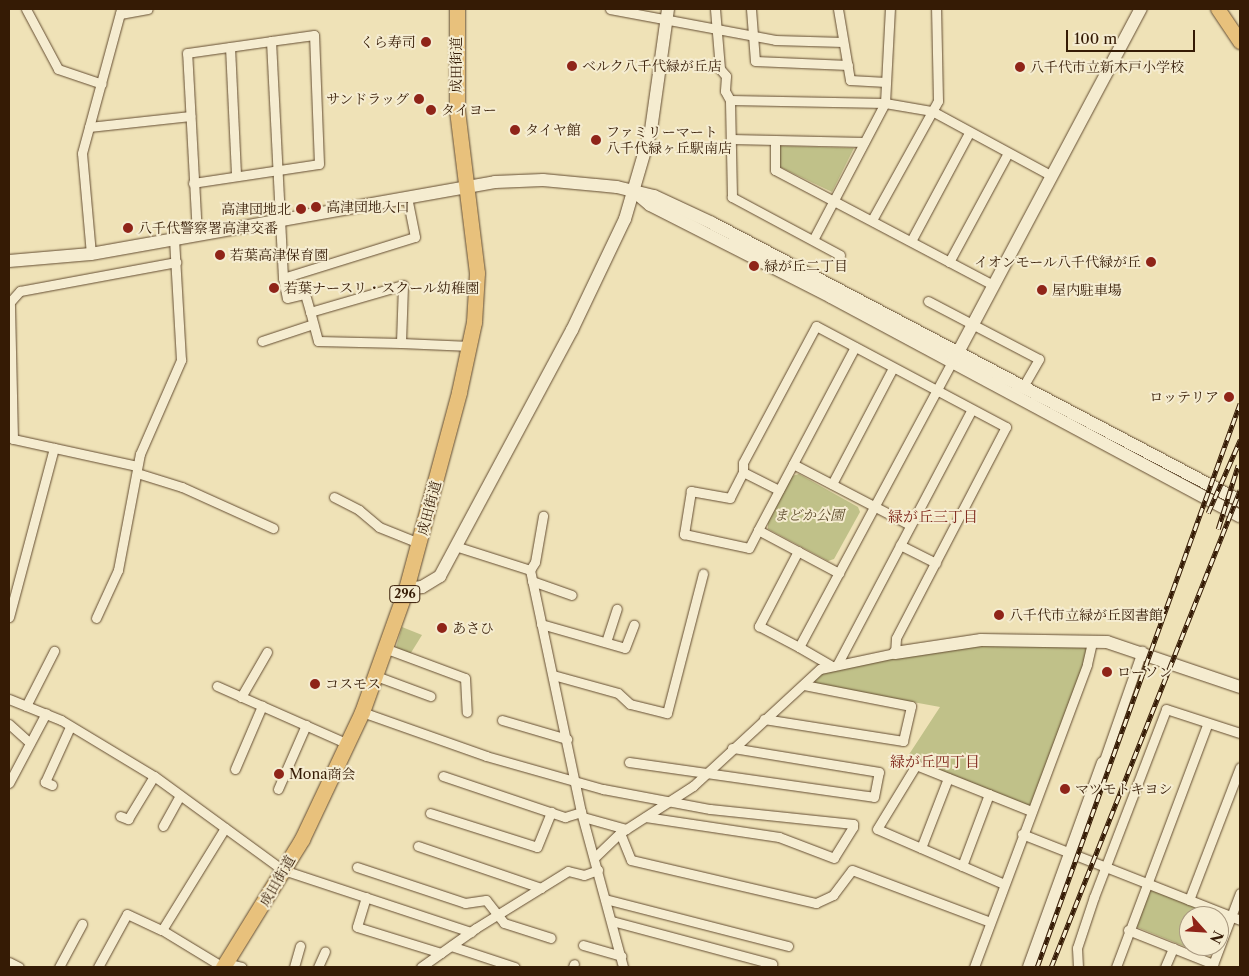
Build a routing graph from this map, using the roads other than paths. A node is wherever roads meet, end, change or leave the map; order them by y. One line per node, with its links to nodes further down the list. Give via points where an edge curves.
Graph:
1 (26, 9): 22 (street, via 58,69)
2 (148, 9): 12 (street)
3 (457, 9): 37 (highway, 成田街道 / 296, via 457,111)
4 (610, 9): 13 (street)
5 (715, 9): 14 (street)
6 (751, 9): 15 (street)
7 (838, 9): 17 (street)
8 (890, 9): 21 (street)
9 (936, 9): 25 (street, via 938,101)
10 (1140, 9): 35 (street)
11 (1218, 9): 18 (main road)
12 (121, 11): 22 (street)
13 (667, 15): 14 (street); 38 (street, via 657,101)
14 (718, 30): 15 (street); 23 (street, via 720,69 726,76 725,91)
15 (753, 36): 17 (street); 20 (street, via 755,61)
16 (271, 41): 19 (street); 33 (street); 33 (street, via 314,35 319,164)
17 (843, 42): 20 (street)
18 (1240, 42)
19 (230, 47): 26 (street, via 187,53); 34 (street)
20 (848, 65): 21 (street, via 850,80)
21 (886, 82): 24 (street)
22 (102, 84): 27 (street)
23 (730, 100): 24 (street); 29 (street)
24 (885, 103): 25 (street); 31 (street)
25 (932, 111): 28 (street); 42 (street)
26 (190, 116): 27 (street); 36 (street)
27 (89, 127): 47 (street, via 82,153)
28 (968, 132): 32 (street); 46 (street)
29 (731, 139): 30 (street); 45 (street, via 732,196)
30 (775, 140): 31 (street); 40 (street, via 775,170)
31 (864, 142): 40 (street)
32 (1008, 153): 35 (street); 51 (street)
33 (277, 170): 34 (street); 41 (street)
34 (236, 176): 36 (street)
35 (1052, 176): 53 (street)
36 (193, 183): 43 (street)
37 (467, 187): 38 (street, via 543,180 596,184); 39 (street); 60 (highway, 成田街道 / 296, via 477,273)
38 (635, 192): 62 (street, via 654,196 712,223); 84 (street, via 572,330)
39 (407, 197): 41 (street); 52 (street, via 415,237)
40 (834, 201): 42 (street); 45 (street)
41 (280, 220): 43 (street); 52 (street)
42 (872, 220): 46 (street)
43 (197, 236): 44 (street)
44 (174, 239): 47 (street); 50 (street)
45 (813, 240): 48 (street)
46 (911, 241): 51 (street)
47 (91, 254): 49 (street)
48 (840, 255)
49 (9, 262)
50 (176, 262): 66 (street, via 20,291 10,302); 70 (street, via 182,360)
51 (949, 262): 53 (street)
52 (283, 278): 55 (street, via 287,298 305,294)
53 (993, 285): 57 (street)
54 (928, 301): 57 (street)
55 (310, 312): 56 (street); 59 (street, via 403,285)
56 (313, 324): 58 (street); 59 (street, via 321,343)
57 (972, 324): 62 (street); 64 (street, via 1039,359)
58 (262, 341)
59 (401, 343): 60 (street)
60 (470, 346): 82 (highway, 成田街道 / 296)
61 (855, 347): 63 (street); 69 (street); 71 (street, via 816,326 744,463)
62 (955, 357): 64 (street); 65 (street); 78 (street)
63 (893, 368): 65 (street); 72 (street)
64 (1023, 387): 75 (street)
65 (936, 390): 67 (street); 76 (street)
66 (11, 408): 68 (street, via 13,439)
67 (972, 410): 79 (street); 86 (street, via 1006,427)
68 (54, 448): 70 (street); 94 (street)
69 (793, 464): 72 (street); 73 (street)
70 (137, 469): 80 (street); 95 (street, via 118,570)
71 (743, 472): 73 (street); 81 (street, via 730,498 691,491 684,534 749,548)
72 (832, 484): 76 (street)
73 (779, 490): 81 (street)
74 (334, 497): 82 (street, via 359,510 379,527)
75 (1240, 501)
76 (874, 506): 79 (street); 88 (street)
77 (544, 516): 87 (street, via 536,562)
78 (1240, 516)
79 (910, 525): 83 (street)
80 (273, 528)
81 (758, 530): 85 (street)
82 (419, 543): 91 (highway, 成田街道 / 296)
83 (900, 545): 86 (street); 106 (street)
84 (455, 546): 87 (street); 91 (street, via 440,576 422,587)
85 (798, 551): 88 (street); 100 (street, via 759,626)
86 (936, 563): 105 (street, via 896,638)
87 (530, 570): 90 (street)
88 (839, 573): 100 (street)
89 (703, 574): 107 (street, via 667,713 630,704 618,693)
90 (532, 581): 92 (street); 96 (street)
91 (406, 589): 101 (highway, 成田街道 / 296)
92 (572, 594)
93 (616, 609): 98 (street)
94 (9, 617)
95 (96, 618)
96 (541, 624): 98 (street); 107 (street)
97 (634, 625): 98 (street, via 625,648)
98 (606, 642)
99 (1092, 642): 103 (street); 105 (street, via 981,640); 148 (street, via 1087,664)
100 (799, 647): 106 (street)
101 (387, 649): 108 (highway, 成田街道 / 296); 118 (street, via 465,678)
102 (54, 651): 115 (street)
103 (1142, 651): 111 (street); 132 (street)
104 (267, 652): 113 (street)
105 (895, 653): 106 (street)
106 (834, 665): 109 (street, via 820,669)
107 (552, 675): 127 (street)
108 (376, 676): 112 (street); 117 (highway, 成田街道 / 296)
109 (804, 684): 120 (street); 120 (street, via 911,706 903,741)
110 (217, 686): 113 (street)
111 (1240, 687)
112 (430, 696)
113 (242, 697): 116 (street)
114 (10, 701): 115 (street)
115 (26, 706): 119 (street)
116 (262, 706): 123 (street); 135 (street)
117 (362, 712): 129 (highway, 成田街道 / 296); 140 (street, via 486,756)
118 (467, 712)
119 (46, 713): 125 (street); 128 (street)
120 (764, 719): 130 (street)
121 (502, 720): 127 (street)
122 (9, 724): 128 (street)
123 (306, 725): 129 (street); 143 (street)
124 (1207, 725): 126 (street); 163 (street, via 1166,709); 166 (street)
125 (70, 727): 137 (street); 142 (street, via 45,782)
126 (1240, 733)
127 (567, 739): 140 (street)
128 (30, 743): 134 (street)
129 (348, 744): 164 (highway, 成田街道 / 296)
130 (732, 748): 136 (street); 136 (street, via 879,772 874,797)
131 (629, 762): 136 (street)
132 (1103, 763): 159 (street)
133 (1240, 767): 172 (street)
134 (12, 768): 141 (street)
135 (235, 769)
136 (706, 775): 146 (street)
137 (154, 776): 145 (street); 151 (street, via 128,819)
138 (444, 776): 147 (street)
139 (948, 778): 144 (street); 158 (street); 158 (street, via 916,765 877,829)
140 (576, 782): 146 (street); 150 (street)
141 (9, 783)
142 (52, 785)
143 (278, 789)
144 (988, 794): 148 (street); 161 (street)
145 (180, 795): 153 (street); 154 (street)
146 (669, 802): 152 (street); 152 (street, via 853,824 853,827 834,858 778,837)
147 (551, 812): 149 (street, via 538,847); 150 (street, via 565,816)
148 (1031, 812): 156 (street)
149 (430, 813)
150 (582, 814): 155 (street); 160 (street)
151 (120, 816)
152 (645, 817): 155 (street)
153 (163, 826)
154 (225, 828): 164 (street); 178 (street)
155 (623, 831): 160 (street); 176 (street, via 631,860 816,903 833,895 852,870)
156 (1022, 834): 159 (street); 167 (street)
157 (418, 846): 168 (street)
158 (921, 848): 161 (street)
159 (1070, 854): 163 (street); 204 (street)
160 (594, 858): 165 (street)
161 (962, 866): 167 (street)
162 (358, 867): 173 (street, via 465,903 486,900)
163 (1104, 868): 166 (street); 205 (street, via 1077,948)
164 (283, 870): 170 (street); 192 (highway, 成田街道 / 296)
165 (598, 870): 168 (street, via 584,875 568,871); 171 (street)
166 (1146, 883): 172 (street); 179 (street)
167 (1004, 884): 176 (street)
168 (541, 888): 173 (street)
169 (1240, 893): 174 (street)
170 (366, 897): 180 (street); 188 (street, via 358,927)
171 (605, 899): 175 (street); 185 (street)
172 (1188, 900): 174 (street)
173 (500, 914): 180 (street); 181 (street, via 504,923)
174 (1236, 918): 193 (street)
175 (612, 922): 189 (street); 191 (street)
176 (990, 922): 203 (street)
177 (82, 924): 195 (street)
178 (162, 930): 192 (street); 196 (street, via 127,914)
179 (1128, 930): 186 (street); 206 (street)
180 (471, 932): 183 (street)
181 (551, 938)
182 (300, 946): 198 (street)
183 (451, 946): 188 (street); 201 (street)
184 (584, 946): 189 (street)
185 (788, 946)
186 (1172, 948): 193 (street); 207 (street)
187 (325, 951): 199 (street)
188 (441, 953): 200 (street)
189 (621, 956): 202 (street)
190 (9, 962): 194 (street)
191 (772, 964)
192 (224, 966): 197 (street)
193 (1212, 966)
194 (19, 967)
195 (59, 967)
196 (98, 967)
197 (242, 967)
198 (294, 967)
199 (318, 967)
200 (422, 967)
201 (515, 967)
202 (622, 967)
203 (974, 967)
204 (1029, 967)
205 (1078, 967)
206 (1116, 967)
207 (1165, 967)

